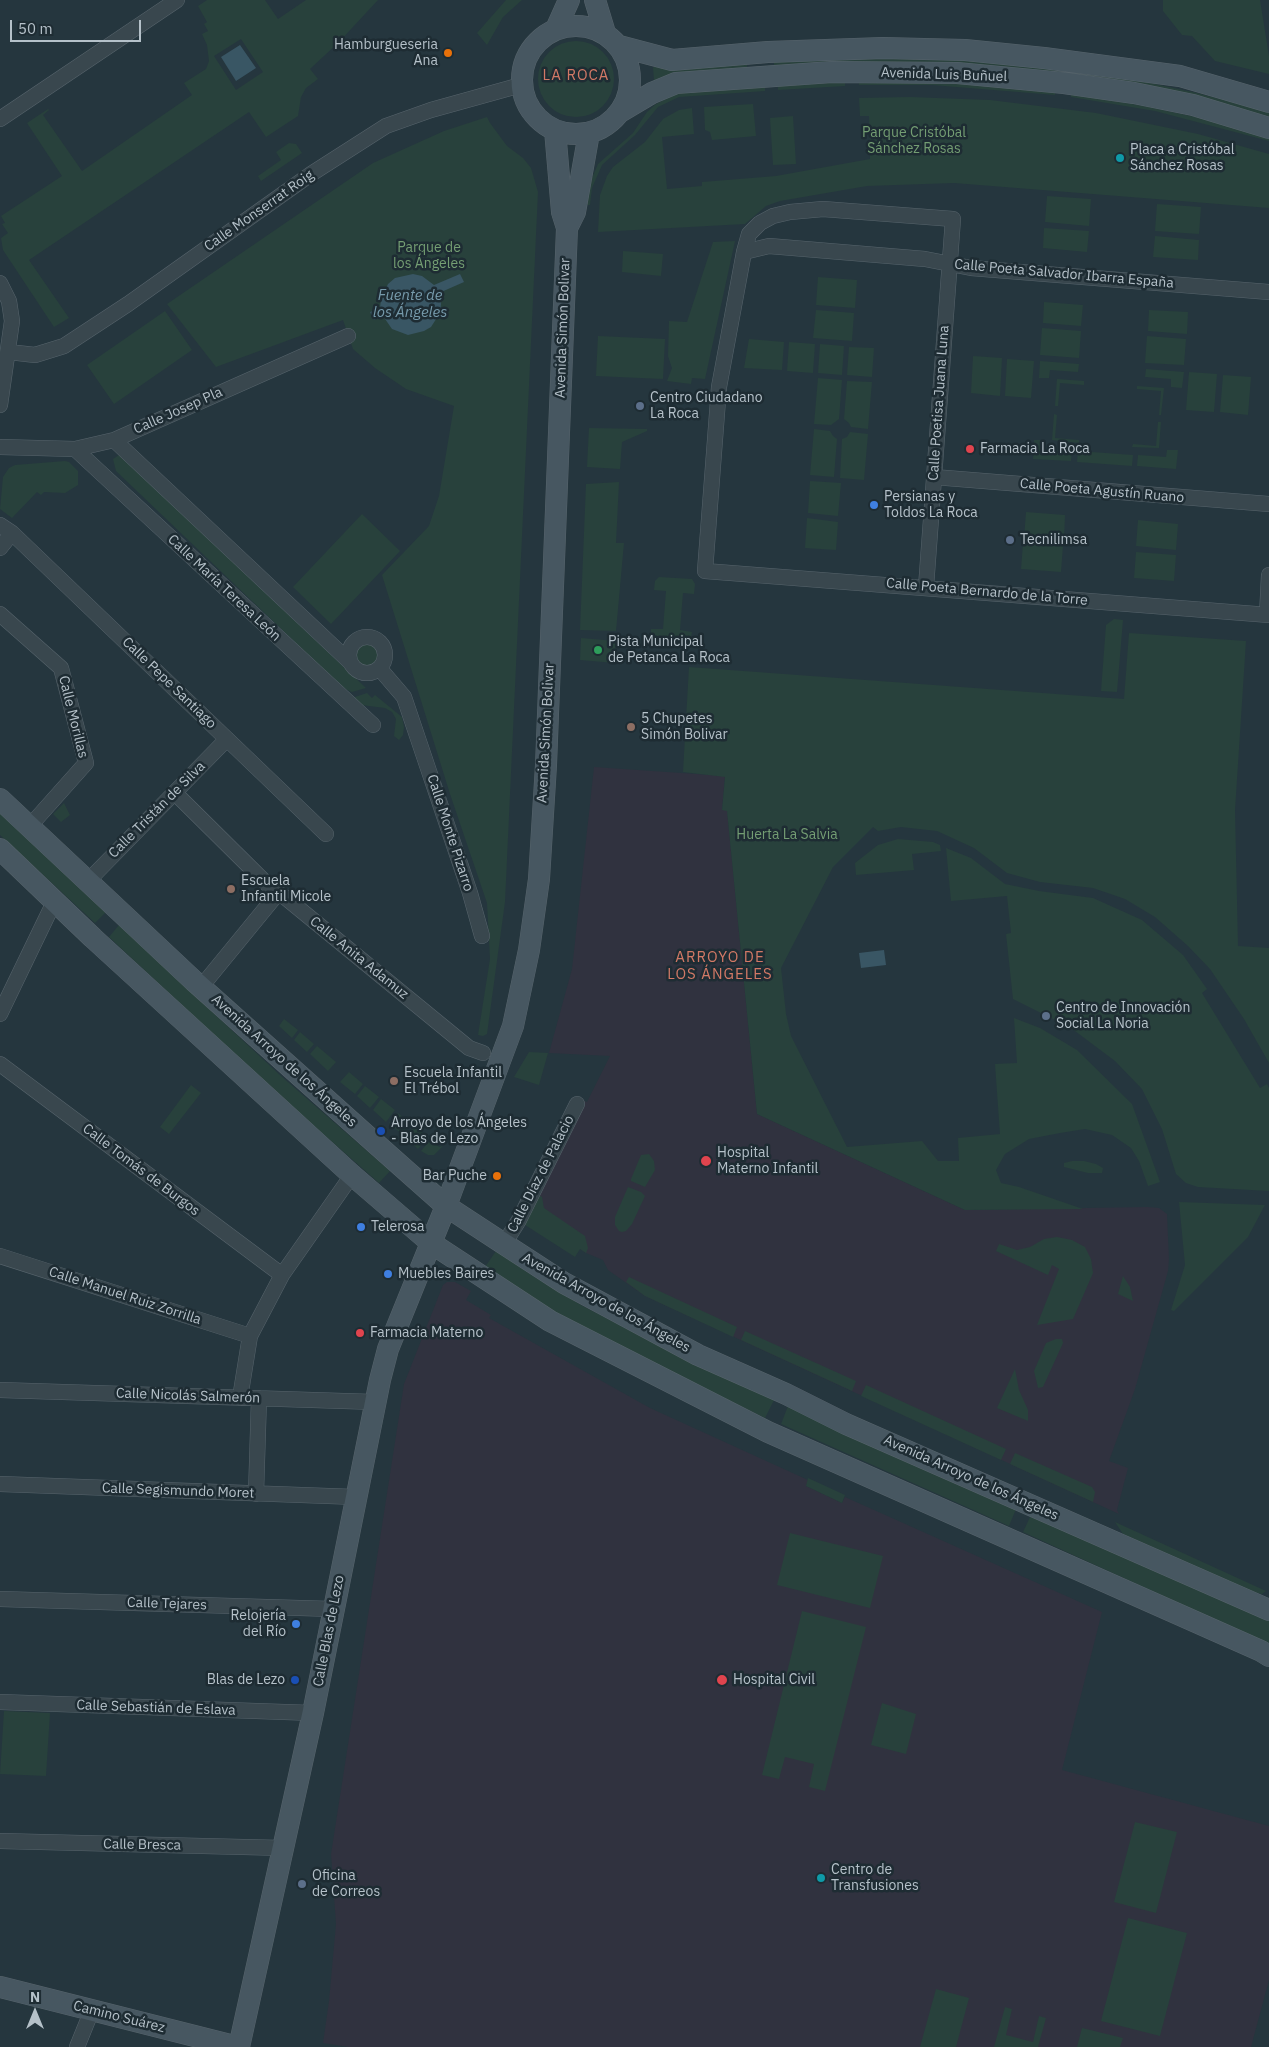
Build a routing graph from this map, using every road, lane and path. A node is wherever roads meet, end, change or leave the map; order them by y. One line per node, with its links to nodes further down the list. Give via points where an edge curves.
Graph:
1 (177, 0): 9 (street)
2 (569, 0): 4 (main road)
3 (595, 0): 5 (main road)
4 (556, 28): 5 (main road, via 576,25 596,29); 6 (main road, via 529,50 522,67)
5 (612, 40): 7 (main road, Avenida Luis Buñuel, via 672,60 768,52 883,48 965,50 1180,76); 8 (main road, via 628,62 631,79 628,96)
6 (521, 85): 11 (main road, via 523,96 535,116); 21 (street, Calle Monserrat Roig, via 430,110 386,126 311,174 64,346 35,355)
7 (1269, 102)
8 (620, 112): 10 (main road, Avenida Luis Buñuel, via 676,83 832,72 957,73 1134,93 1193,105); 12 (main road, via 612,121)
9 (0, 119)
10 (1269, 128)
11 (555, 130): 12 (main road); 14 (main road, Avenida Simón Bolivar, via 562,212)
12 (589, 133): 14 (main road, Avenida Simón Bolivar, via 575,212)
13 (773, 216): 15 (street, via 768,225); 16 (street, via 749,234); 17 (street, Calle Poetisa Juana Luna, via 823,209 953,219)
14 (567, 228): 53 (main road, Avenida Simón Bolivar, via 539,879 529,950 513,1026)
15 (769, 246): 16 (street, Calle Poeta Salvador Ibarra España); 17 (street, Calle Poeta Salvador Ibarra España, via 925,259)
16 (744, 252): 31 (street, Calle Poeta Bernardo de la Torre, via 719,387 705,571)
17 (949, 265): 19 (street, Calle Poeta Salvador Ibarra España); 26 (street, Calle Poetisa Juana Luna)
18 (0, 284): 21 (street, via 9,301 12,321)
19 (1269, 292)
20 (348, 336): 23 (street, Calle Josep Pla)
21 (9, 352): 22 (street)
22 (0, 405)
23 (114, 440): 25 (street, Calle Josep Pla); 34 (street)
24 (0, 447): 25 (street, Calle Josep Pla)
25 (75, 449): 36 (street, Calle María Teresa León)
26 (934, 477): 27 (street, Calle Poeta Agustín Ruano); 31 (street, Calle Poetisa Juana Luna)
27 (1269, 504)
28 (6, 529): 29 (street); 37 (street, Calle Pepe Santiago)
29 (0, 548)
30 (1269, 575): 33 (street)
31 (926, 587): 33 (street, Calle Poeta Bernardo de la Torre)
32 (0, 614): 40 (street, Calle Morillas, via 60,668 86,763)
33 (1268, 615)
34 (350, 662): 35 (street, via 363,674); 35 (street, via 349,650 355,641 366,637 376,639 384,648 386,659)
35 (380, 669): 46 (street, Calle Monte Pizarro, via 404,697)
36 (373, 725)
37 (227, 739): 38 (street, Calle Tristán de Silva); 41 (street, Calle Pepe Santiago)
38 (175, 793): 43 (street, Calle Tristán de Silva); 44 (street, Calle Anita Adamuz)
39 (0, 799): 40 (main road, Avenida Arroyo de los Ángeles)
40 (29, 826): 43 (main road, Avenida Arroyo de los Ángeles)
41 (326, 834)
42 (0, 850): 45 (main road)
43 (87, 882): 47 (main road, Avenida Arroyo de los Ángeles)
44 (278, 893): 47 (street); 49 (street, Calle Anita Adamuz, via 469,1048)
45 (55, 900): 48 (street); 52 (main road)
46 (482, 936)
47 (201, 987): 53 (main road, Avenida Arroyo de los Ángeles)
48 (2, 1004)
49 (483, 1053)
50 (0, 1064): 57 (street, Calle Tomás de Burgos)
51 (577, 1104): 55 (street, Calle Díaz de Palacio)
52 (352, 1175): 54 (main road); 57 (street)
53 (443, 1214): 54 (main road, Calle Blas de Lezo); 55 (main road, Avenida Arroyo de los Ángeles)
54 (431, 1243): 62 (main road, Calle Blas de Lezo, via 388,1350); 69 (main road, via 550,1321 768,1432)
55 (504, 1244): 68 (main road, Avenida Arroyo de los Ángeles, via 564,1283 698,1355 846,1424)
56 (0, 1256): 58 (street, Calle Manuel Ruiz Zorrilla)
57 (282, 1275): 58 (street)
58 (250, 1336): 60 (street)
59 (0, 1390): 60 (street, Calle Nicolás Salmerón)
60 (240, 1398): 61 (street, Calle Nicolás Salmerón)
61 (259, 1398): 62 (street, Calle Nicolás Salmerón); 64 (street)
62 (376, 1402): 65 (main road, Calle Blas de Lezo)
63 (0, 1484): 64 (street, Calle Segismundo Moret)
64 (256, 1494): 65 (street, Calle Segismundo Moret)
65 (356, 1497): 67 (main road, Calle Blas de Lezo)
66 (0, 1599): 67 (street, Calle Tejares)
67 (333, 1609): 71 (main road, Calle Blas de Lezo)
68 (1269, 1610)
69 (1269, 1656)
70 (0, 1702): 71 (street, Calle Sebastián de Eslava)
71 (313, 1713): 73 (main road, Calle Blas de Lezo)
72 (0, 1841): 73 (street, Calle Bresca)
73 (284, 1848): 77 (main road, Calle Blas de Lezo)
74 (0, 1987): 75 (main road, Camino Suárez)
75 (92, 2010): 76 (street); 77 (main road, Camino Suárez)
76 (77, 2047)
77 (238, 2047)

